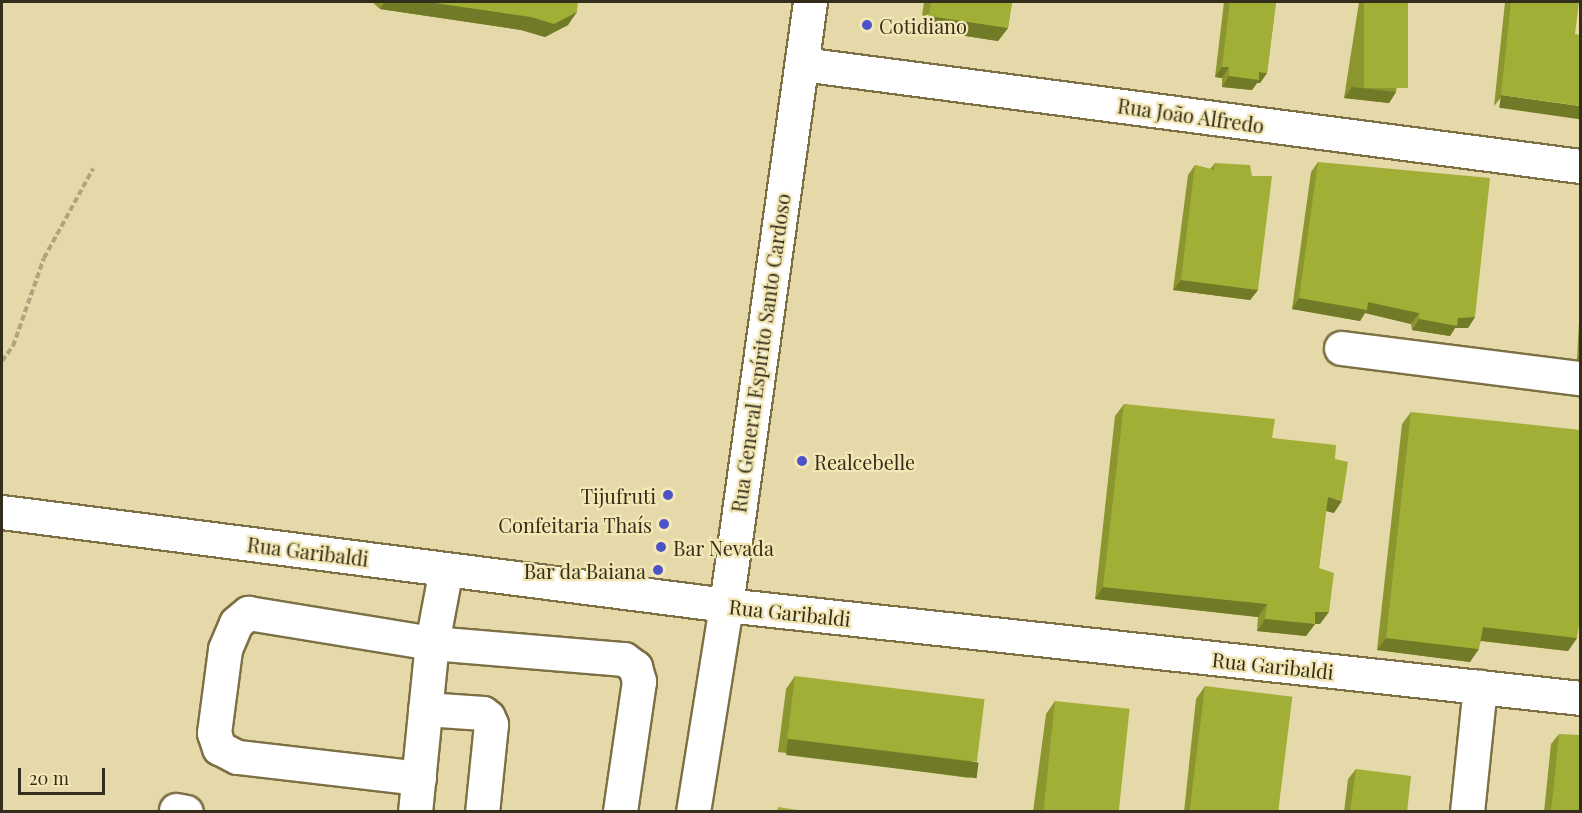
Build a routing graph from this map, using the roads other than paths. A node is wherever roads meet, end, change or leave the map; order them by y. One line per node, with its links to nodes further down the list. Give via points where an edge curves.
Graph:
1 (810, 2): 2 (street, Rua General Espírito Santo Cardoso)
2 (802, 64): 3 (street, Rua João Alfredo); 8 (street, Rua General Espírito Santo Cardoso)
3 (1581, 166)
4 (1341, 348): 5 (street)
5 (1581, 378)
6 (2, 512): 7 (street, Rua Garibaldi)
7 (446, 569): 8 (street, Rua Garibaldi); 9 (street)
8 (726, 605): 10 (street, Rua Garibaldi); 17 (street, Rua General Espírito Santo Cardoso)
9 (432, 643): 12 (street); 13 (street, via 248,613 236,623 225,650 214,733 219,748 237,757); 16 (street, via 624,659 635,668 639,681)
10 (1480, 687): 11 (street, Rua Garibaldi); 18 (street)
11 (1581, 698)
12 (425, 709): 13 (street); 15 (street, via 483,713 488,717 491,724)
13 (419, 778): 14 (street)
14 (416, 812)
15 (482, 812)
16 (620, 812)
17 (693, 812)
18 (1467, 812)

